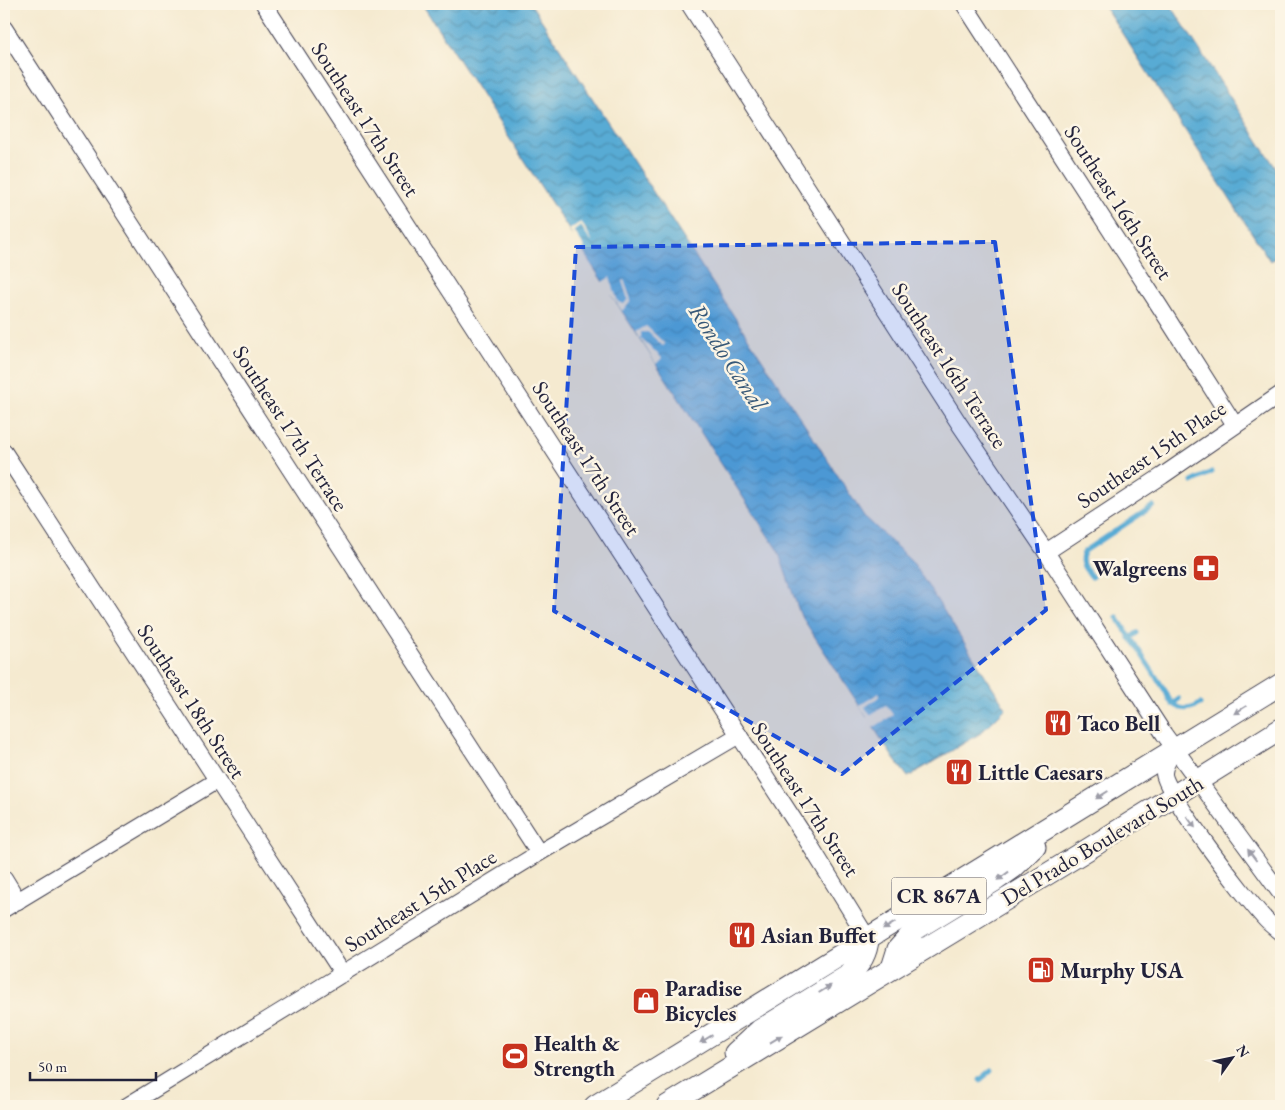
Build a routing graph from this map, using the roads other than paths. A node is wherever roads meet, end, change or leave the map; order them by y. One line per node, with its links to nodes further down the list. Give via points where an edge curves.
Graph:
1 (264, 4): 11 (street, Southeast 17th Street)
2 (689, 4): 8 (street, Southeast 16th Terrace, via 960,425)
3 (964, 4): 6 (street, Southeast 16th Street)
4 (4, 28): 17 (street, Southeast 17th Terrace)
5 (1281, 394): 6 (street, Southeast 15th Place)
6 (1235, 425): 8 (street, Southeast 15th Place)
7 (4, 452): 13 (street, Southeast 18th Street)
8 (1046, 552): 12 (street, Southeast 16th Terrace)
9 (1281, 684): 12 (main road, Del Prado Boulevard South / CR 867A, one-way to 12)
10 (1281, 729): 14 (main road, Del Prado Boulevard South / CR 867A)
11 (739, 735): 17 (street, Southeast 15th Place); 23 (street, Southeast 17th Street)
12 (1176, 749): 14 (street, Southeast 16th Terrace); 15 (street, via 1164,773); 16 (main road, Del Prado Boulevard South / CR 867A, one-way to 16)
13 (216, 781): 20 (street); 25 (street, Southeast 18th Street)
14 (1198, 781): 15 (main road, Del Prado Boulevard South / CR 867A); 19 (street, Southeast 16th Terrace, one-way to 14)
15 (1173, 796): 22 (street, one-way to 22, via 1266,920); 24 (main road, Del Prado Boulevard South / CR 867A)
16 (1079, 810): 23 (main road, Del Prado Boulevard South / CR 867A, one-way to 23); 24 (main road, one-way to 24, via 1007,872 916,929 898,949)
17 (539, 853): 25 (street, Southeast 15th Place)
18 (4, 878): 20 (street)
19 (1281, 894)
20 (18, 901): 21 (street)
21 (4, 910)
22 (1281, 933)
23 (868, 939): 26 (main road, one-way to 23, via 760,1030 854,970 867,949); 28 (main road, Del Prado Boulevard South / CR 867A, one-way to 28)
24 (892, 968): 26 (main road, Del Prado Boulevard South / CR 867A, one-way to 24)
25 (343, 974): 27 (street, Southeast 15th Place)
26 (704, 1083): 29 (main road, Del Prado Boulevard South / CR 867A)
27 (127, 1106)
28 (595, 1106)
29 (667, 1106)

